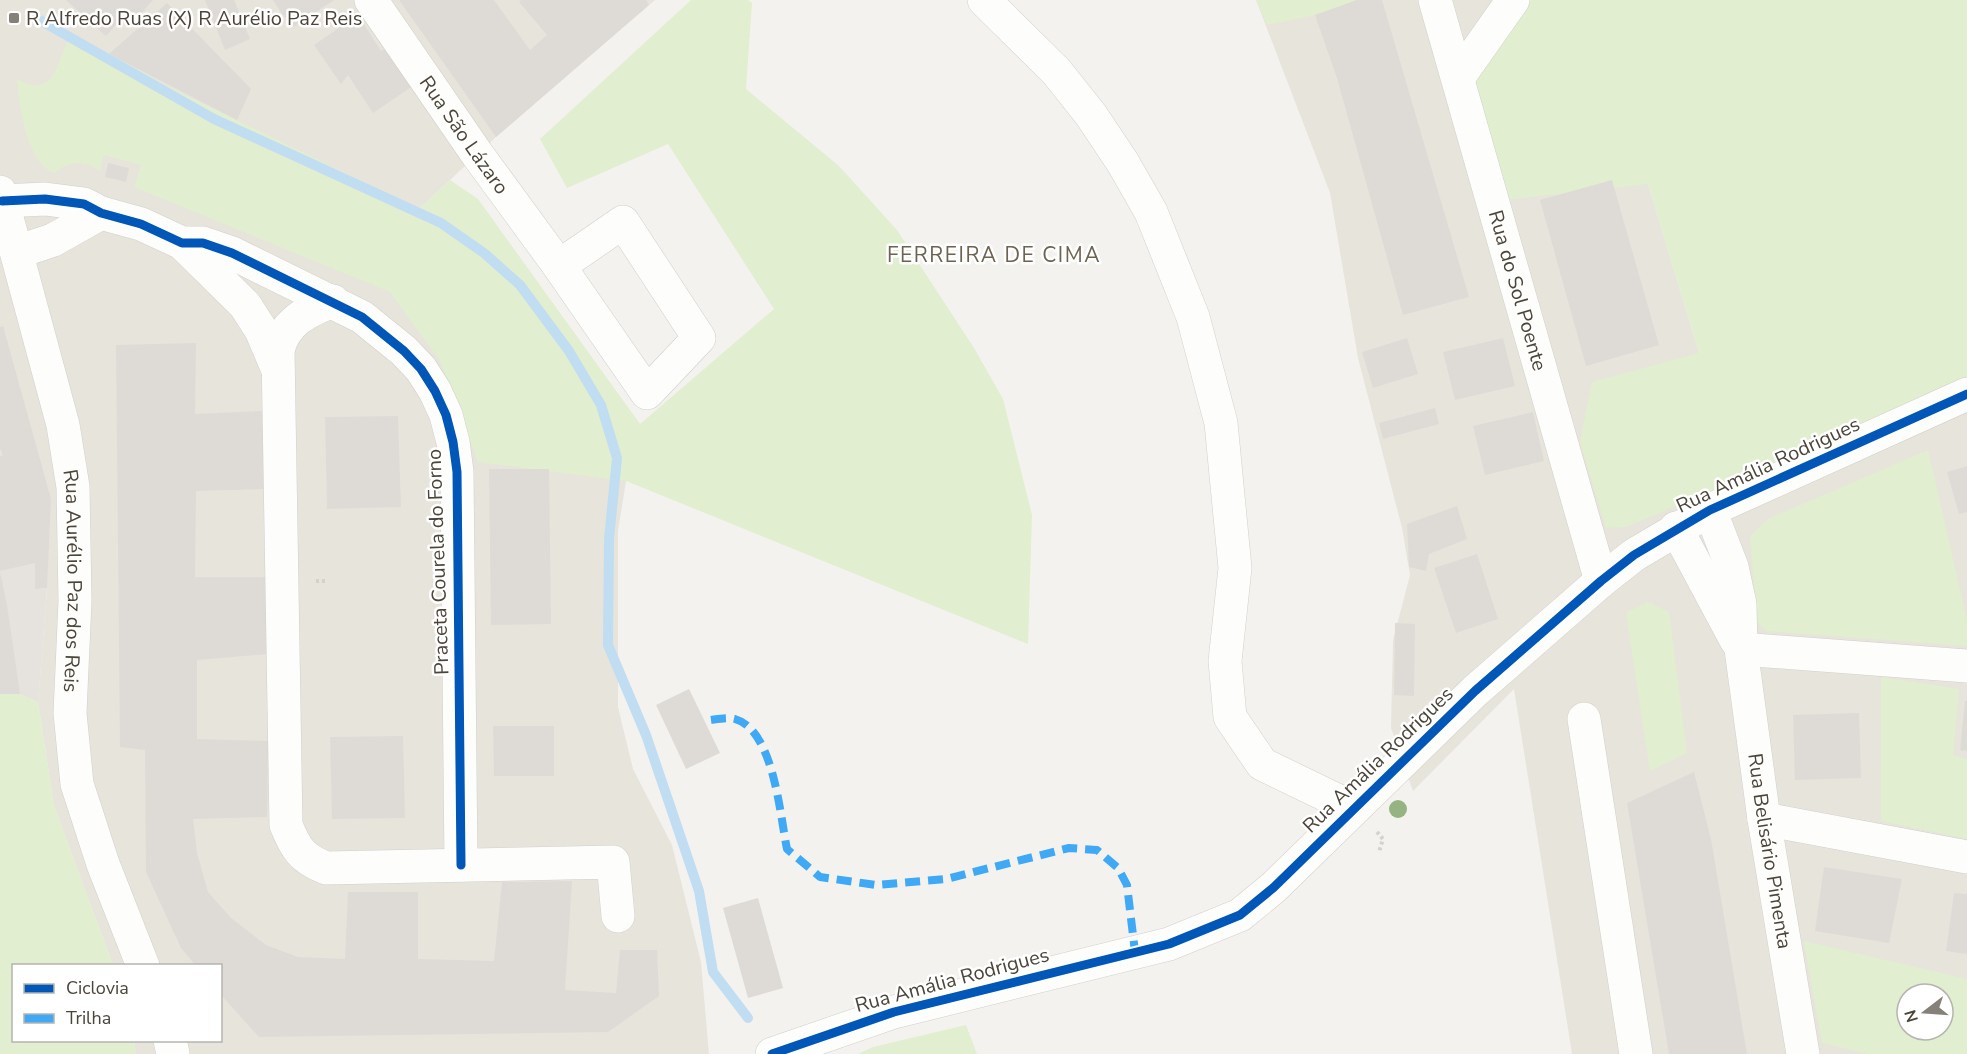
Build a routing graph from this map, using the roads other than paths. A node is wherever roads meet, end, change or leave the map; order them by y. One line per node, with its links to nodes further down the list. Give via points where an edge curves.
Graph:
1 (371, 0): 10 (street, Rua São Lázaro)
2 (984, 0): 20 (street, via 1056,71 1123,163 1151,212 1194,317 1221,423 1235,568 1225,661 1230,717 1262,764)
3 (1435, 0): 5 (street, Rua do Sol Poente)
4 (1513, 0): 5 (street)
5 (1458, 78): 16 (street, Rua do Sol Poente)
6 (1, 197): 7 (street, Praceta Courela do Forno, via 72,201); 9 (street, Rua Aurélio Paz dos Reis)
7 (101, 213): 8 (street, Praceta Courela do Forno, via 141,224); 9 (street, via 52,240)
8 (182, 243): 11 (street, Praceta Courela do Forno, via 203,243 232,253); 12 (street, Praceta Courela do Forno, via 245,305)
9 (17, 252): 25 (street, Rua Aurélio Paz dos Reis, via 63,425 73,487 75,601 70,712 75,775 83,809)
10 (559, 266): 10 (street, Rua São Lázaro, via 647,393 699,338 623,222)
11 (333, 300): 12 (street, Praceta Courela do Forno, via 304,313 291,324 280,342); 23 (street, Praceta Courela do Forno, via 384,332 421,369 446,416 453,442 457,472)
12 (278, 370): 23 (street, Praceta Courela do Forno, via 286,825 295,846 308,861 326,868)
13 (1967, 394): 14 (street, Rua Amália Rodrigues)
14 (1710, 510): 15 (street, Rua Amália Rodrigues); 17 (street, Rua Belisário Pimenta, via 1736,585 1742,622)
15 (1676, 528): 16 (street, Rua Amália Rodrigues); 17 (street, Rua Belisário Pimenta)
16 (1601, 580): 20 (street, Rua Amália Rodrigues, via 1475,691)
17 (1741, 649): 18 (street); 21 (street, Rua Belisário Pimenta)
18 (1967, 666)
19 (1584, 719): 27 (street)
20 (1353, 808): 26 (street, Rua Amália Rodrigues, via 1257,903 1209,930 1169,944 894,1012)
21 (1764, 819): 22 (street); 28 (street, Rua Belisário Pimenta)
22 (1967, 857)
23 (461, 865): 24 (street, Praceta Courela do Forno, via 613,862)
24 (618, 916)
25 (143, 964)
26 (772, 1054)
27 (1636, 1054)
28 (1803, 1054)

